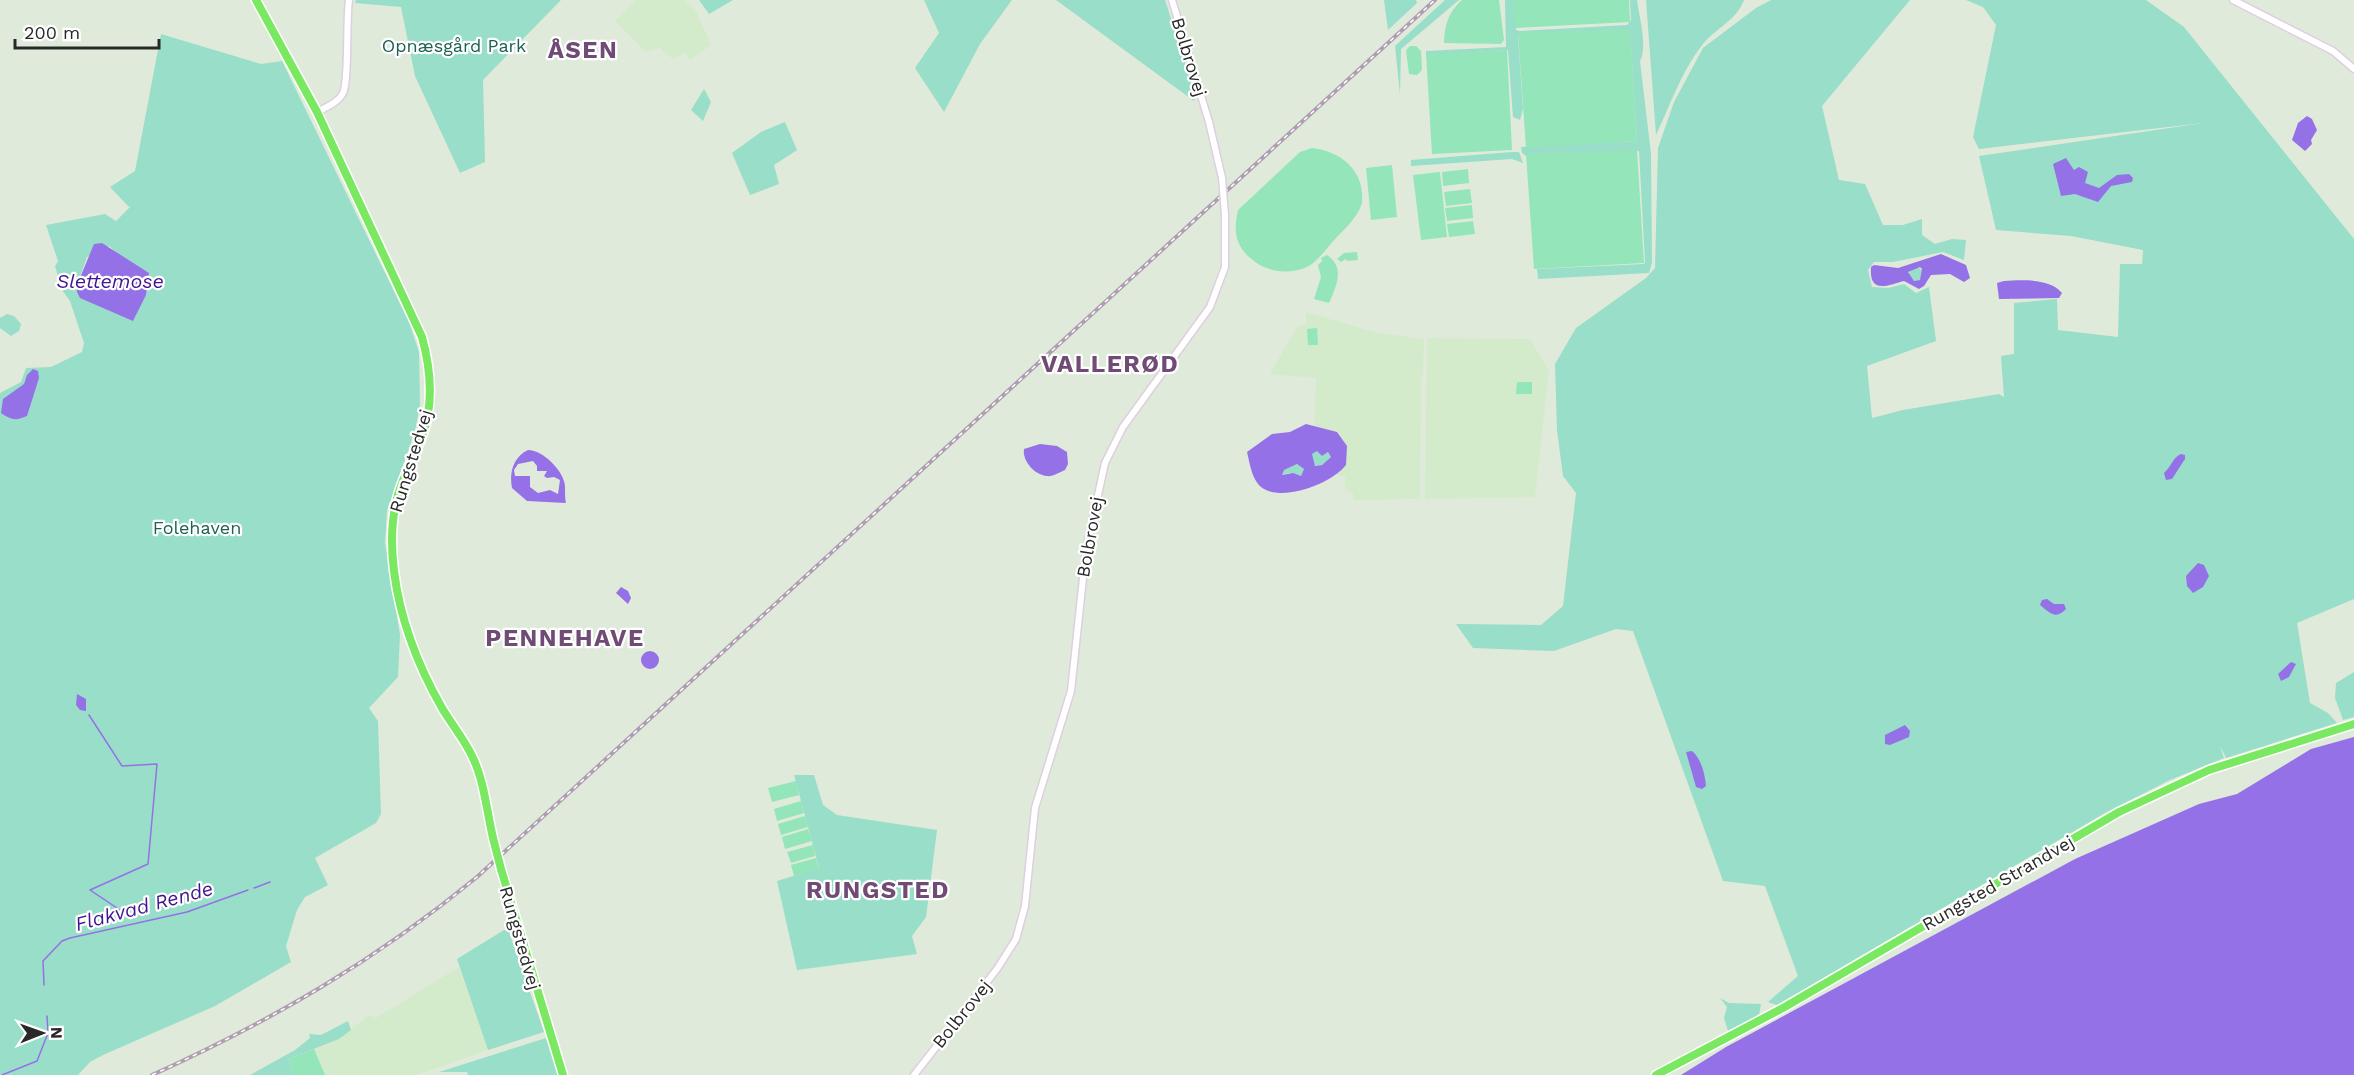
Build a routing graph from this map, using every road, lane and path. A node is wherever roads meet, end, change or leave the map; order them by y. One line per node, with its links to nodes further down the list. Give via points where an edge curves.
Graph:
1 (255, 0): 6 (main road, Rungstedvej)
2 (349, 0): 6 (street, via 346,85 339,99)
3 (1172, 0): 9 (street, Bolbrovej, bridge, via 1222,178 1226,256 1216,294 1203,318 1119,434 1105,463 1086,550 1071,692 1035,808 1025,906 1016,939 998,969)
4 (2233, 0): 5 (street, via 2341,56)
5 (2354, 69)
6 (317, 112): 8 (main road, Rungstedvej, bridge, via 426,351 428,414 396,505 394,573 402,610 430,687 474,760 501,868)
7 (2354, 724): 10 (main road, Rungsted Strandvej, via 2209,770 2119,812 1783,1008)
8 (563, 1075)
9 (914, 1075)
10 (1656, 1075)

